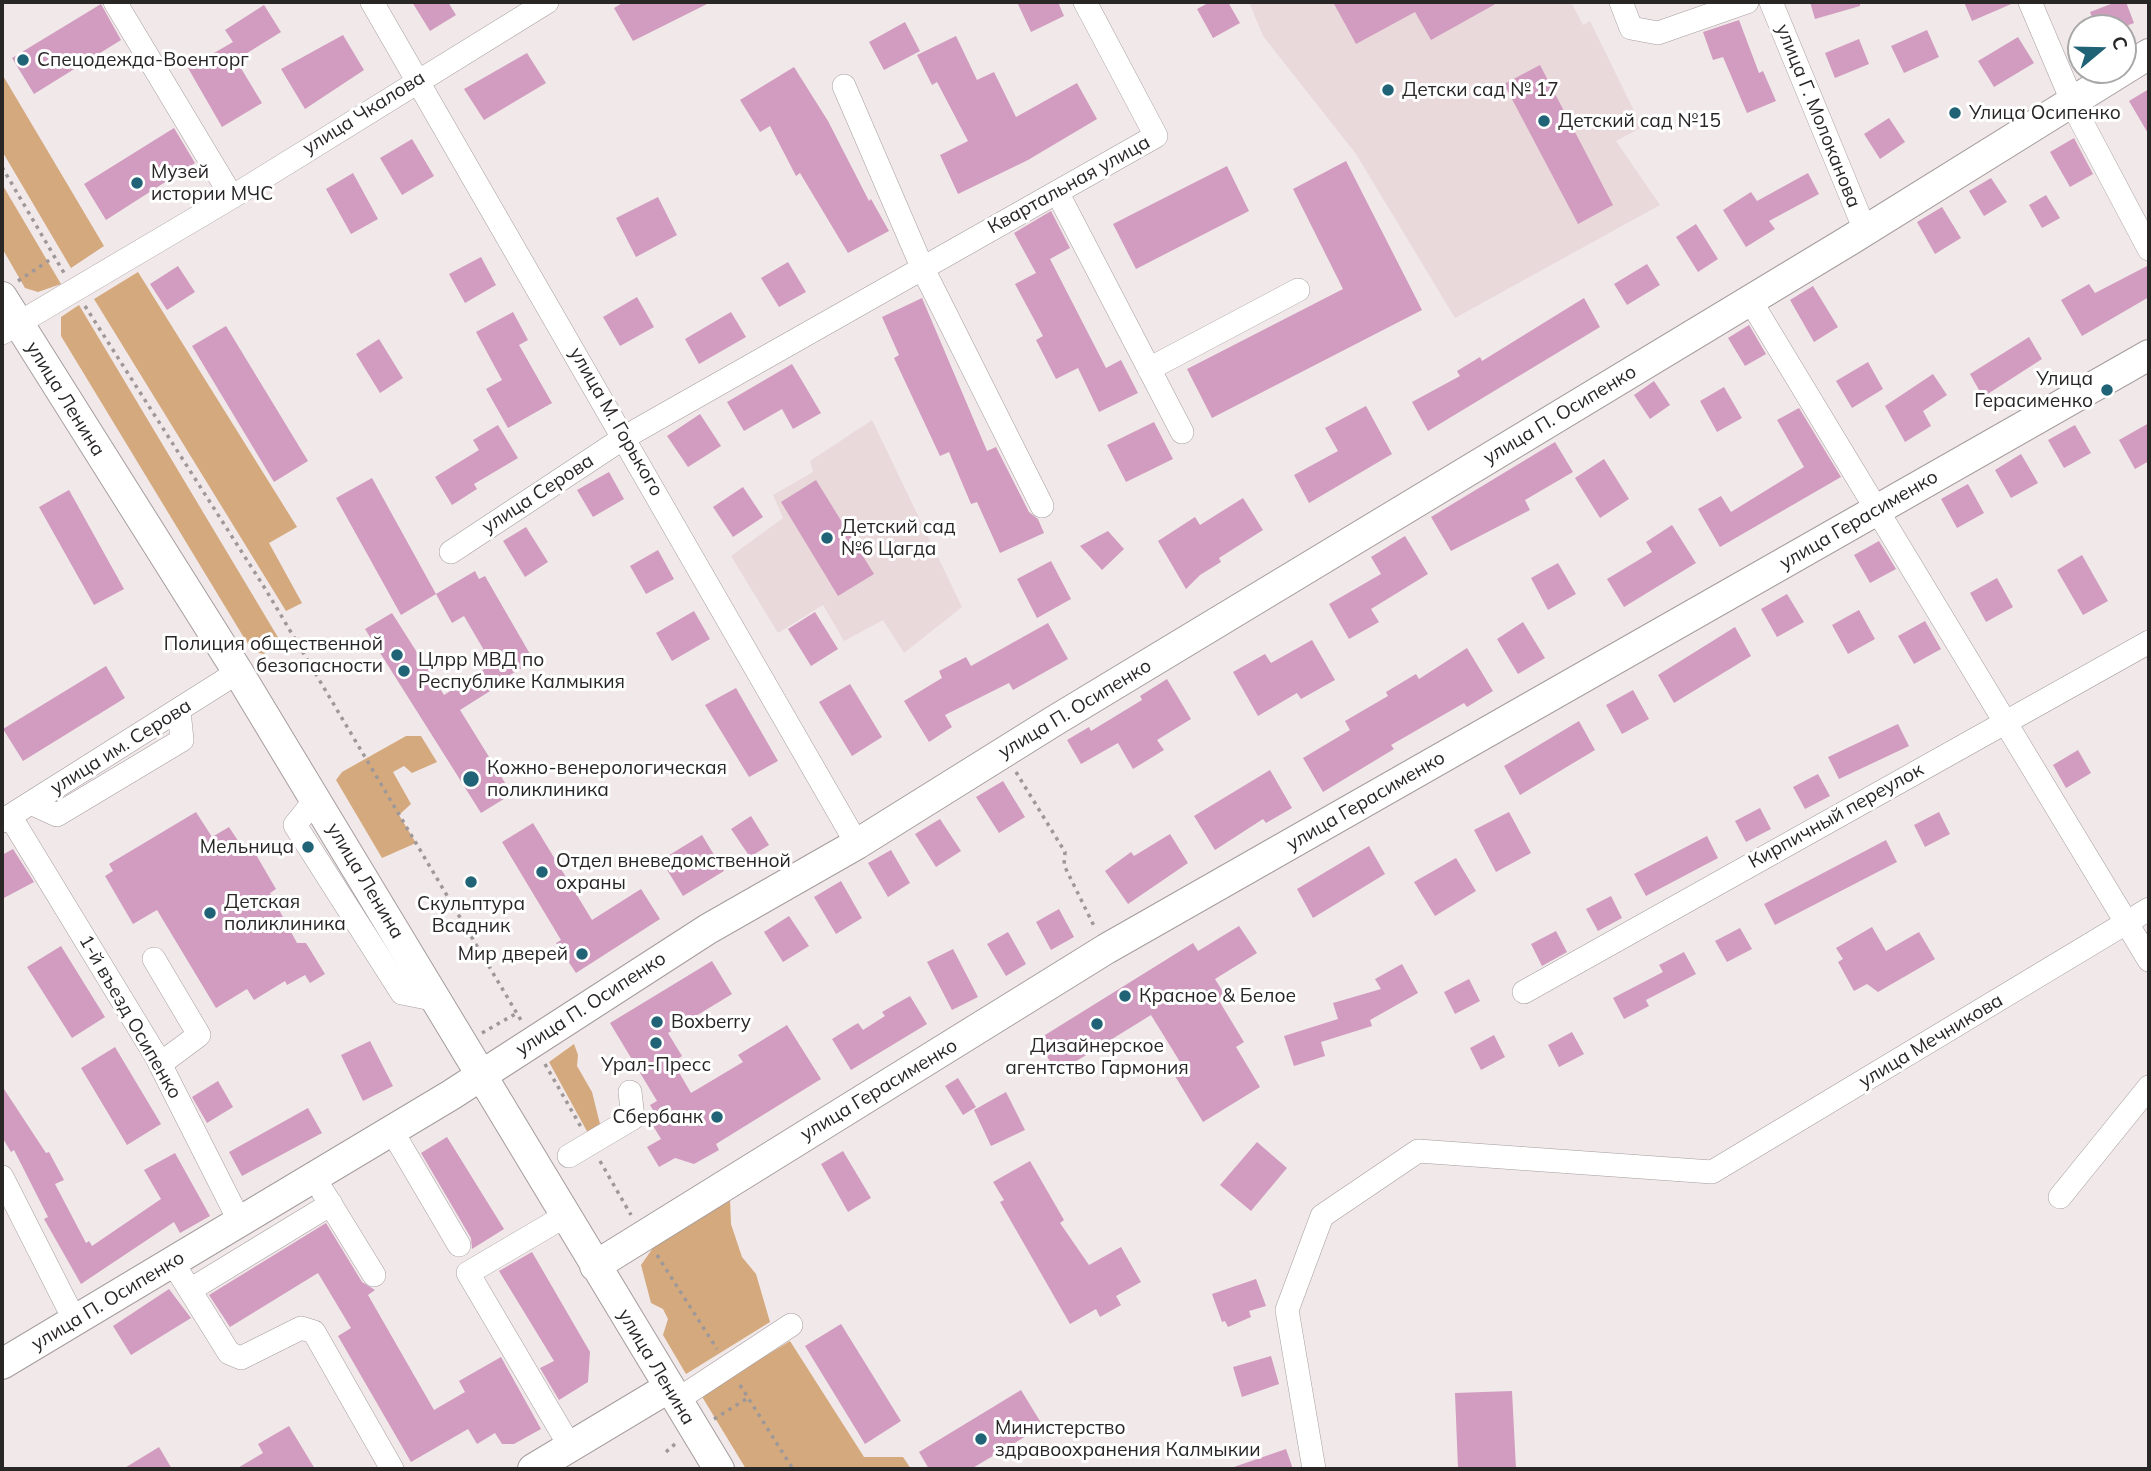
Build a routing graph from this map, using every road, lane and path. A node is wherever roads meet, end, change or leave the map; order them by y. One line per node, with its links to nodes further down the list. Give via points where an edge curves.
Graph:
1 (115, 2): 15 (street)
2 (372, 2): 10 (street, улица М. Горького)
3 (547, 2): 10 (street, улица Чкалова)
4 (1085, 2): 14 (street, Квартальная улица, via 1156,136)
5 (1621, 2): 6 (street, via 1631,27 1658,33)
6 (1747, 2)
7 (1771, 2): 16 (street, улица Г. Молоканова)
8 (2030, 2): 12 (street)
9 (2149, 54): 12 (main road, улица П. Осипенко)
10 (419, 79): 15 (street, улица Чкалова); 28 (street, улица М. Горького)
11 (844, 86): 19 (street)
12 (2071, 102): 16 (main road, улица П. Осипенко); 17 (street)
13 (2, 167): 18 (path)
14 (1057, 192): 19 (street, Квартальная улица); 26 (street)
15 (232, 197): 21 (street, улица Чкалова)
16 (1866, 230): 23 (main road, улица П. Осипенко)
17 (2149, 248)
18 (54, 257): 20 (path); 21 (path)
19 (922, 267): 28 (street, Квартальная улица); 29 (street)
20 (8, 290): 24 (main road, улица Ленина)
21 (75, 290): 24 (street, улица Чкалова); 44 (path, via 266,590)
22 (1298, 290): 26 (street)
23 (1750, 300): 30 (street); 35 (main road, улица П. Осипенко)
24 (10, 328): 33 (main road, улица Ленина)
25 (2149, 355): 30 (main road, улица Герасименко)
26 (1149, 369): 27 (street)
27 (1182, 432)
28 (625, 437): 31 (street, улица Серова); 37 (street, улица М. Горького)
29 (1042, 506)
30 (1875, 511): 34 (street); 40 (main road, улица Герасименко)
31 (451, 552)
32 (2149, 642): 34 (street, Кирпичный переулок)
33 (239, 672): 36 (street, улица им. Серова); 48 (main road, улица Ленина)
34 (2004, 722): 39 (street); 43 (street, Кирпичный переулок)
35 (1003, 753): 37 (main road, улица П. Осипенко); 40 (path, via 1065,852 1064,866)
36 (6, 819): 47 (street, 1-й въезд Осипенко)
37 (857, 845): 48 (main road, улица П. Осипенко, via 708,929)
38 (2149, 909): 39 (street, улица Мечникова)
39 (2127, 923): 42 (street); 76 (street, улица Мечникова, via 1712,1172 1418,1151 1322,1216 1287,1310)
40 (1106, 949): 61 (main road, улица Герасименко)
41 (155, 959): 47 (street, via 200,1035)
42 (2149, 960)
43 (1524, 992)
44 (517, 1013): 45 (path); 46 (path)
45 (526, 1030)
46 (476, 1036)
47 (160, 1065): 58 (street, 1-й въезд Осипенко)
48 (480, 1076): 51 (main road, улица П. Осипенко); 57 (main road, улица Ленина)
49 (2149, 1087): 55 (street)
50 (630, 1092): 52 (street, via 633,1118)
51 (392, 1131): 54 (main road, улица П. Осипенко); 59 (street)
52 (569, 1156)
53 (2, 1177): 64 (street)
54 (314, 1177): 56 (street); 58 (main road, улица П. Осипенко)
55 (2060, 1197)
56 (331, 1204): 62 (street); 63 (street)
57 (565, 1216): 61 (main road, улица Ленина); 71 (street, via 468,1273)
58 (240, 1222): 60 (main road, улица П. Осипенко)
59 (459, 1244)
60 (173, 1262): 63 (street); 64 (main road, улица П. Осипенко)
61 (595, 1266): 67 (main road, улица Ленина)
62 (374, 1275)
63 (190, 1290): 73 (street, via 229,1353 241,1358 301,1328 314,1332)
64 (75, 1321): 66 (main road, улица П. Осипенко)
65 (791, 1325): 67 (street)
66 (2, 1364)
67 (673, 1394): 71 (main road); 75 (main road, улица Ленина)
68 (748, 1398): 69 (path)
69 (711, 1421)
70 (680, 1440): 72 (path)
71 (571, 1448): 74 (main road)
72 (666, 1452)
73 (392, 1469)
74 (533, 1469)
75 (719, 1469)
76 (1314, 1469)

